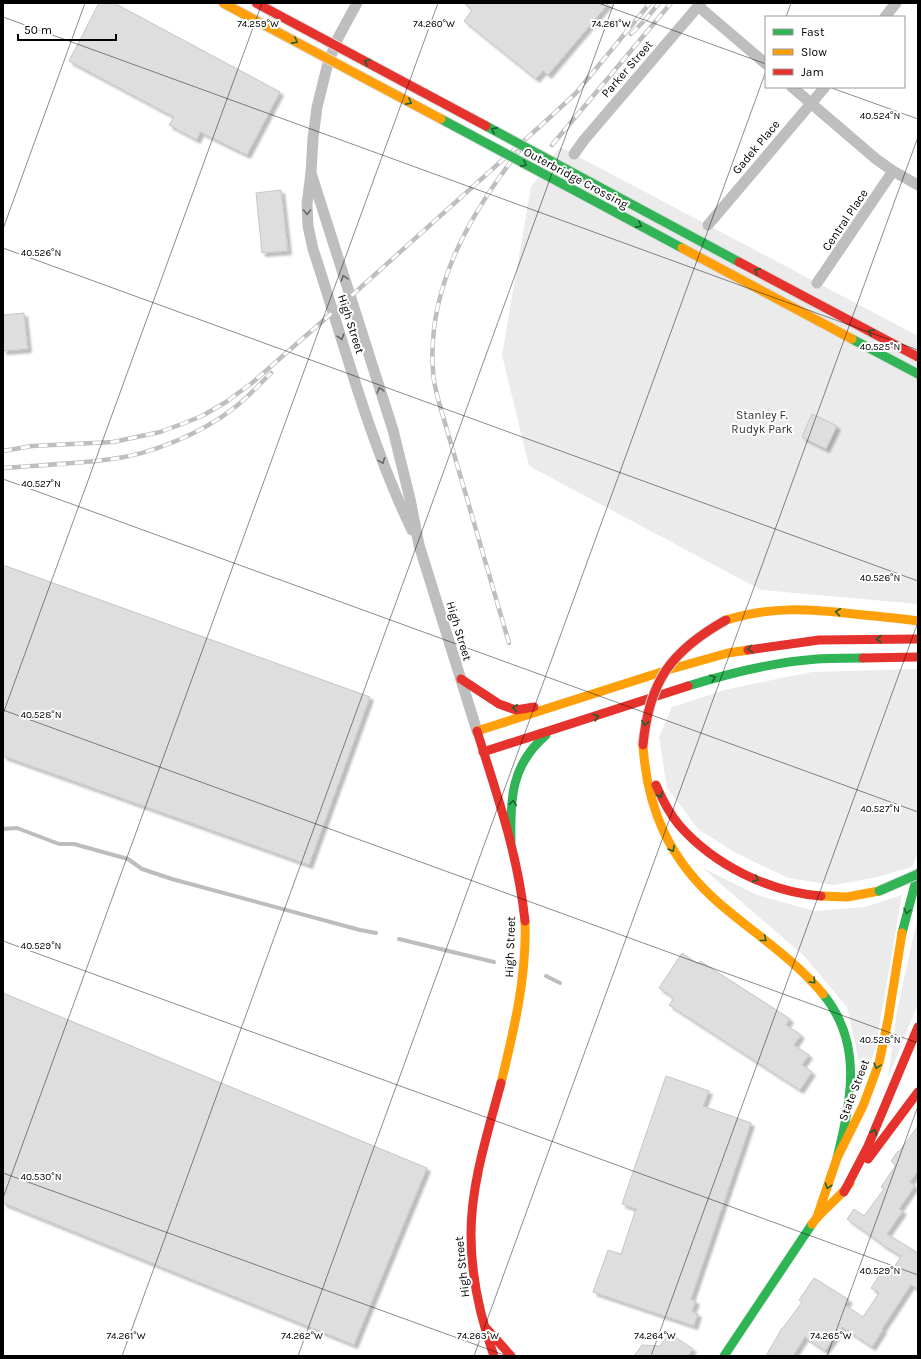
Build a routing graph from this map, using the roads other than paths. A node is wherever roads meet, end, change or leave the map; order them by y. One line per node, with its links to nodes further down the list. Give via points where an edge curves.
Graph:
1 (223, 3): 18 (main road, Outerbridge Crossing, one-way to 18, bridge)
2 (256, 3): 17 (main road, Outerbridge Crossing, one-way to 2, bridge)
3 (357, 3): 13 (street, High Street, via 334,49 321,91 313,138)
4 (896, 3): 6 (street)
5 (700, 5): 7 (street); 11 (street, Parker Street)
6 (885, 16)
7 (765, 63)
8 (793, 88): 10 (street)
9 (824, 88): 10 (street, Gadek Place)
10 (811, 103): 12 (street); 15 (street, Gadek Place)
11 (574, 154)
12 (893, 171): 14 (street); 16 (street, Central Place)
13 (312, 174): 19 (street, High Street, one-way to 13, via 393,430); 19 (street, High Street, one-way to 19, via 307,215 313,248 372,436)
14 (918, 185)
15 (708, 225)
16 (818, 283)
17 (918, 357)
18 (918, 374)
19 (419, 545): 23 (street, High Street)
20 (918, 621): 27 (main road, one-way to 27, bridge, via 796,608 761,611 726,620 688,644 665,670 647,714)
21 (918, 639): 24 (main road, one-way to 24, via 819,640 745,650 711,657)
22 (918, 657): 25 (main road, one-way to 22, via 701,682 752,669 817,659)
23 (460, 679): 24 (main road, one-way to 23, via 516,710 499,704); 26 (street, High Street)
24 (554, 707): 26 (main road)
25 (559, 729): 28 (main road); 29 (main road, one-way to 25, via 514,794 523,762 534,745)
26 (477, 732): 28 (main road, High Street)
27 (643, 745): 30 (main road, one-way to 30, bridge, via 654,781 665,804 679,824 699,844 757,879 804,895 837,898 879,890); 33 (main road, one-way to 33, via 647,784 656,816 684,868 708,893 814,981 841,1022 850,1054 851,1076)
28 (483, 752): 29 (main road, High Street)
29 (511, 842): 36 (main road, High Street, via 524,902 525,949 517,1011 480,1164 473,1211 472,1260)
30 (918, 873): 33 (main road, State Street, one-way to 33, via 905,922 878,1063 863,1106)
31 (918, 1027): 34 (main road, one-way to 31, via 868,1146)
32 (918, 1092): 34 (main road, State Street)
33 (837, 1158): 35 (main road, State Street, one-way to 35)
34 (844, 1192): 35 (main road, State Street)
35 (817, 1217): 39 (main road, State Street)
36 (484, 1326): 37 (main road, High Street); 38 (main road)
37 (494, 1356)
38 (511, 1356)
39 (724, 1356)

